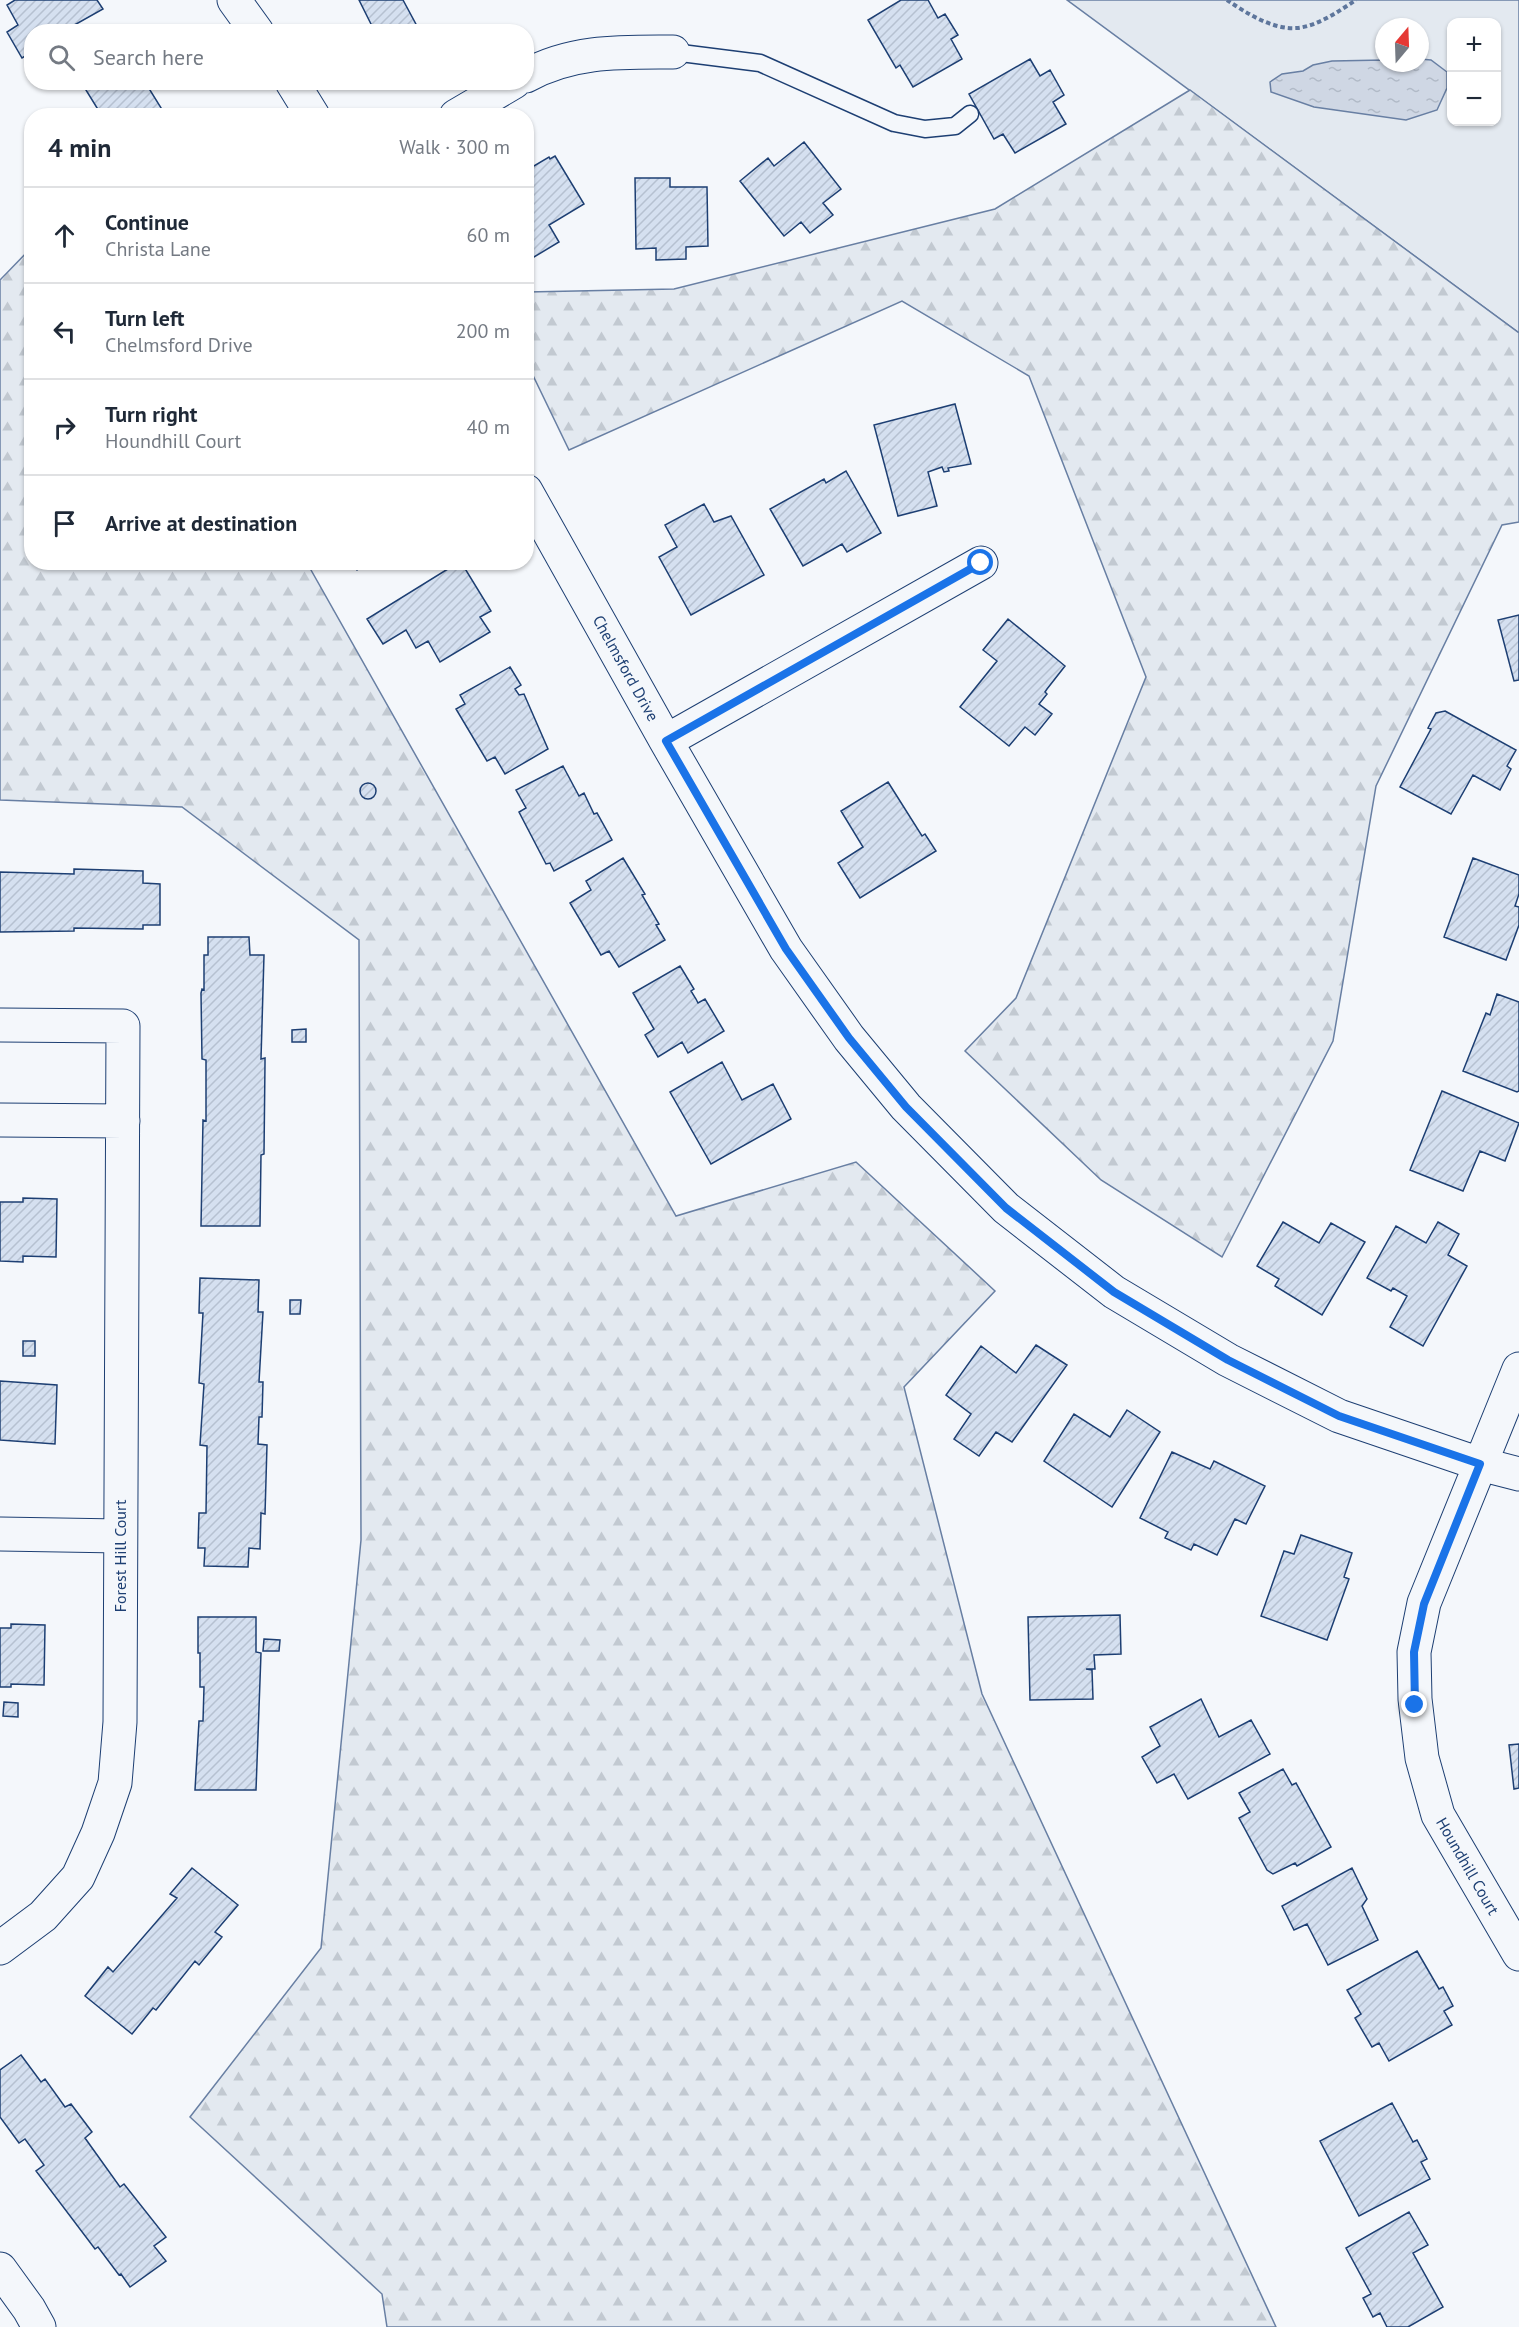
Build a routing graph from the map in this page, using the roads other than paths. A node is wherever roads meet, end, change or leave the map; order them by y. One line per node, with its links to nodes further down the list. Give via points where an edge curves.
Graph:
1 (234, 0): 2 (street)
2 (251, 24)
3 (673, 52): 4 (street, via 573,57); 9 (lane, via 760,63 894,123 925,129 955,126)
4 (534, 71)
5 (297, 90): 7 (street)
6 (500, 90): 8 (street)
7 (307, 108)
8 (470, 108)
9 (970, 114)
10 (534, 505): 12 (street, Chelmsford Drive)
11 (981, 563): 12 (street)
12 (666, 741): 17 (street, Chelmsford Drive, via 786,949 843,1029 906,1107 1006,1208 1114,1292 1228,1360 1339,1416)
13 (0, 1025): 15 (street, Forest Hill Court, via 123,1026)
14 (0, 1120): 15 (street)
15 (123, 1121): 20 (street, Forest Hill Court)
16 (1519, 1369): 17 (street, Houndhill Court)
17 (1480, 1464): 18 (street, Chelmsford Drive); 22 (street, Houndhill Court, via 1424,1604 1414,1652 1415,1705 1422,1758 1438,1815)
18 (1519, 1474)
19 (0, 1534): 20 (street)
20 (120, 1536): 21 (street, Forest Hill Court, via 120,1722 115,1784 78,1877 43,1916)
21 (0, 1948)
22 (1519, 1954)
23 (0, 2269): 24 (street)
24 (39, 2327)

